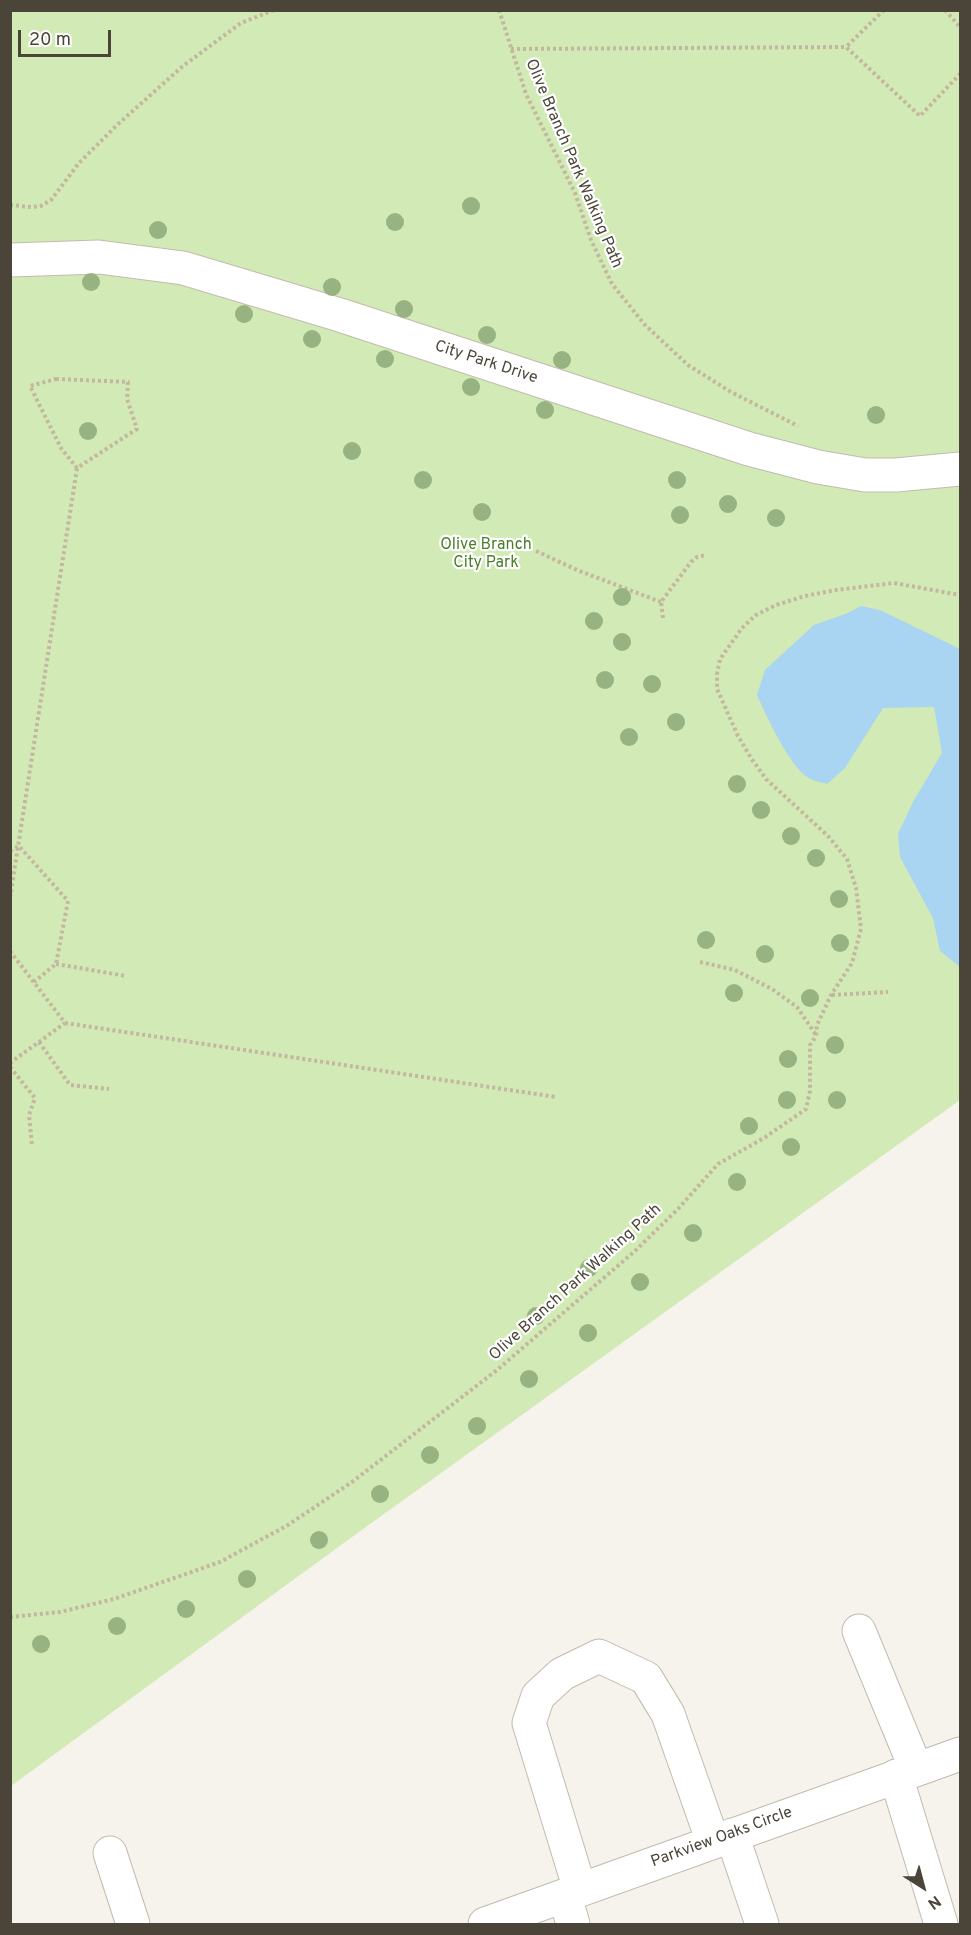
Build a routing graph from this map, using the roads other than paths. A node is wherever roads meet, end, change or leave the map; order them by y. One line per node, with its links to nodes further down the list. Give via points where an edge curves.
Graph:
1 (10, 260): 2 (street, City Park Drive, via 99,257 183,268 340,315 749,449 818,467 865,475)
2 (960, 469)
3 (859, 1631): 5 (street)
4 (960, 1754): 5 (street, Parkview Oaks Circle)
5 (906, 1773): 6 (street, Parkview Oaks Circle); 12 (street)
6 (722, 1838): 8 (street, Parkview Oaks Circle); 8 (street, via 668,1714 646,1678 599,1656 561,1674 538,1696 529,1723); 11 (street)
7 (110, 1853): 9 (street)
8 (572, 1903): 10 (street, Parkview Oaks Circle)
9 (133, 1924)
10 (485, 1924)
11 (762, 1924)
12 (941, 1924)

